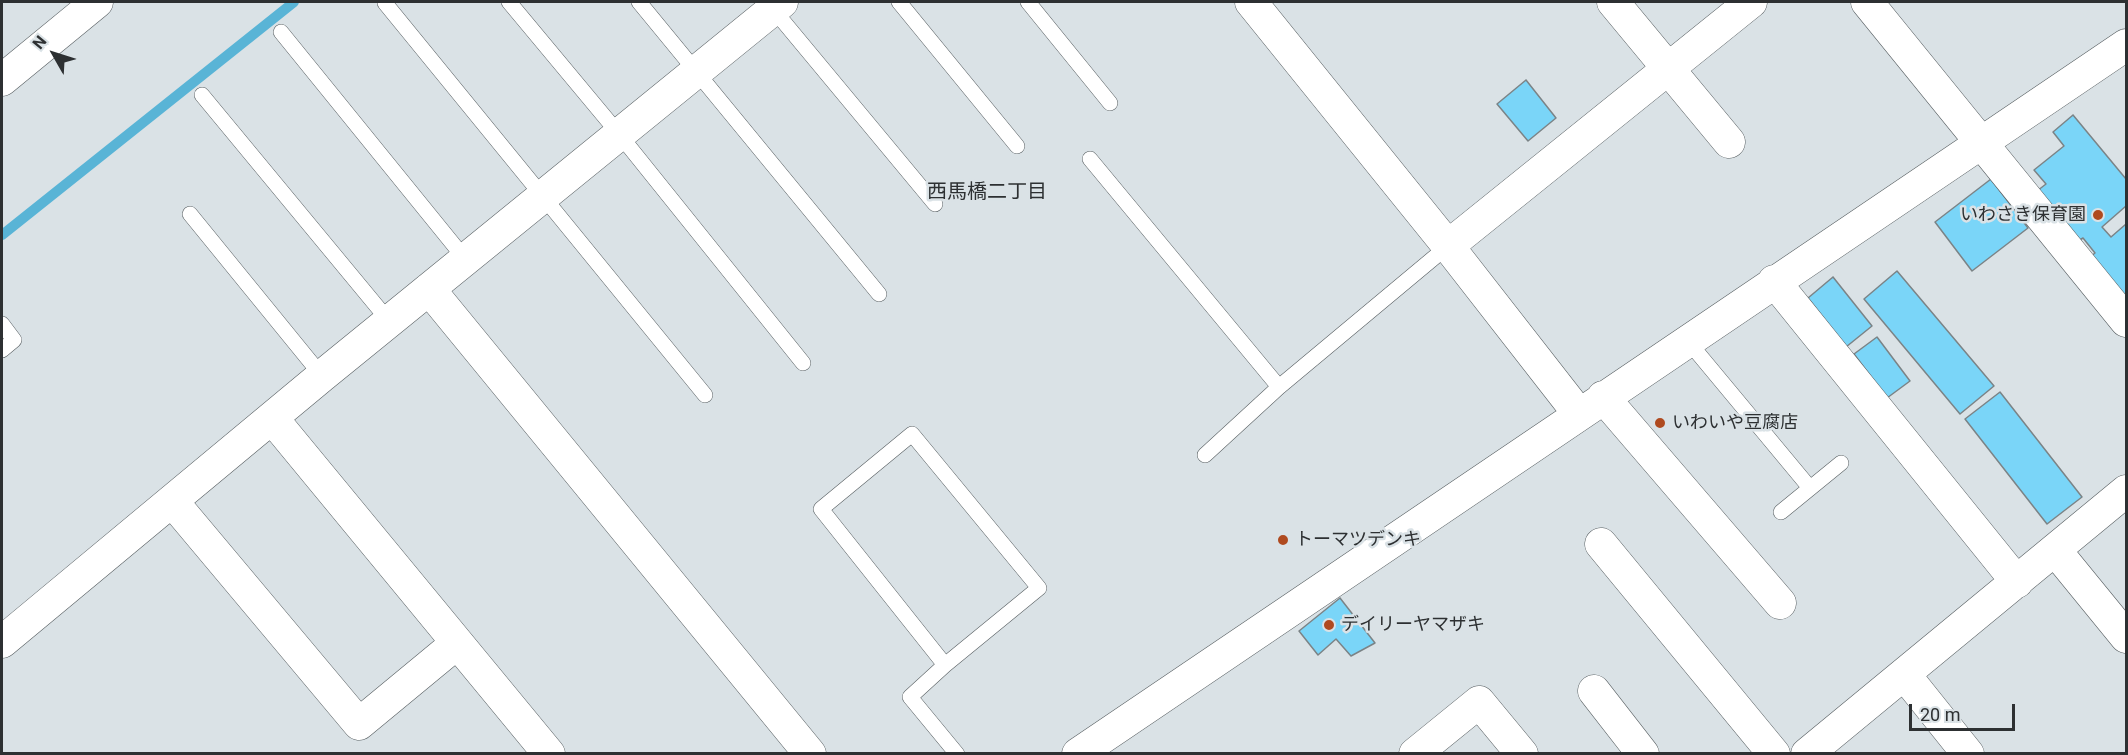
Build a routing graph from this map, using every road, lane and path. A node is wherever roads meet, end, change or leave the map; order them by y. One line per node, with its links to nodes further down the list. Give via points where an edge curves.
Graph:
1 (97, 2): 16 (street)
2 (509, 2): 19 (lane)
3 (639, 2): 15 (lane)
4 (899, 2): 22 (lane)
5 (1028, 2): 18 (lane)
6 (1251, 2): 27 (street)
7 (1613, 2): 14 (street)
8 (1867, 2): 21 (street)
9 (385, 3): 24 (lane)
10 (1746, 3): 14 (street)
11 (778, 5): 15 (street); 25 (lane)
12 (281, 32): 28 (lane)
13 (2127, 45): 21 (street)
14 (1668, 69): 20 (street); 27 (street)
15 (697, 71): 19 (street); 31 (lane)
16 (2, 80)
17 (202, 95): 32 (lane)
18 (1110, 103)
19 (620, 134): 24 (street); 37 (lane)
20 (1729, 142)
21 (1981, 142): 29 (street); 33 (street)
22 (1017, 146)
23 (1090, 159): 39 (lane)
24 (544, 196): 28 (street); 40 (lane)
25 (935, 204)
26 (190, 214): 38 (lane)
27 (1448, 246): 39 (lane); 41 (street)
28 (466, 260): 30 (street)
29 (1774, 281): 35 (street); 51 (street)
30 (429, 289): 32 (street); 61 (street)
31 (879, 294)
32 (389, 321): 38 (street)
33 (2127, 321)
34 (2, 324): 36 (lane, via 14,340)
35 (1688, 340): 41 (street); 45 (lane)
36 (2, 350)
37 (803, 363)
38 (322, 376): 42 (street)
39 (1279, 387): 43 (lane)
40 (705, 394)
41 (1591, 405): 52 (street); 59 (street)
42 (272, 418): 47 (street); 55 (street)
43 (1205, 455)
44 (1840, 463): 45 (lane)
45 (1810, 488): 48 (lane)
46 (2127, 491): 50 (street)
47 (172, 501): 54 (street); 55 (street, via 359,724)
48 (1781, 512)
49 (1601, 544): 66 (street)
50 (2055, 550): 51 (street); 53 (street)
51 (2017, 582): 57 (street)
52 (1780, 603)
53 (2127, 637)
54 (2, 642)
55 (457, 643): 60 (street)
56 (945, 665): 56 (lane, via 1039,588 912,434 821,509); 62 (lane, via 910,697)
57 (1904, 674): 67 (street); 68 (street)
58 (1594, 691): 65 (street)
59 (1082, 752)
60 (549, 753)
61 (810, 753)
62 (957, 753)
63 (1415, 753): 64 (street, via 1479,702)
64 (1522, 753)
65 (1643, 753)
66 (1774, 753)
67 (1807, 753)
68 (1968, 753)

